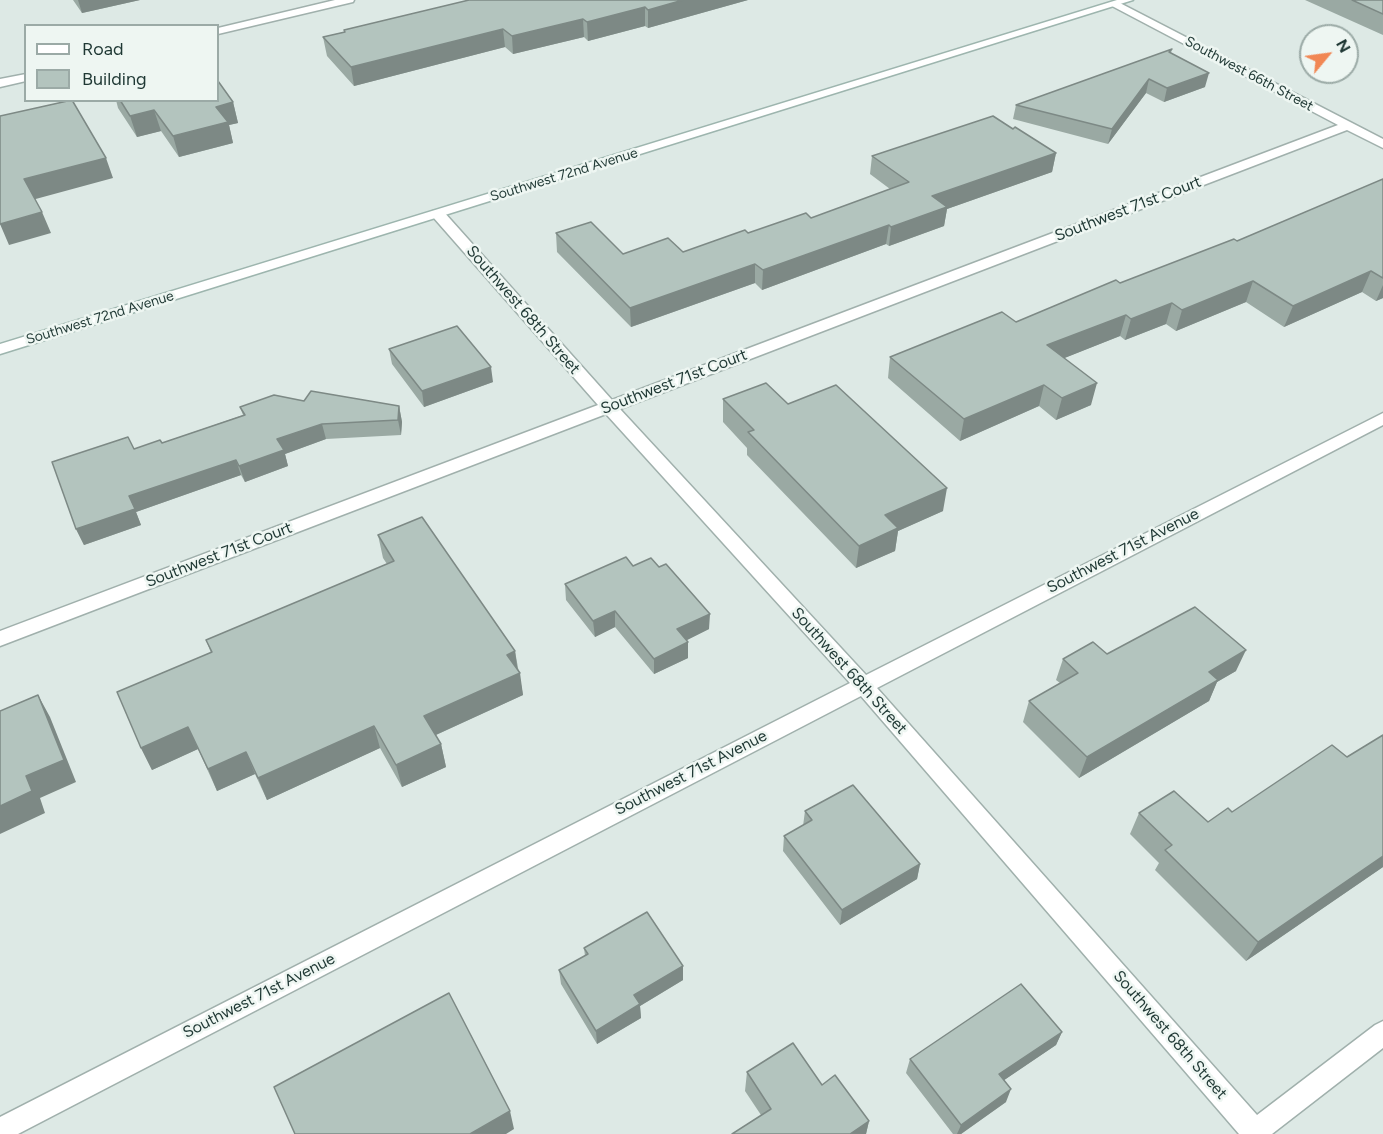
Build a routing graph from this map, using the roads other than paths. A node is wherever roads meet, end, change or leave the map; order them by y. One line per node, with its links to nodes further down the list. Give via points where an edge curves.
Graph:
1 (349, 0): 4 (street)
2 (1128, 0): 3 (street, Southwest 72nd Avenue)
3 (1116, 4): 7 (street, Southwest 66th Street); 9 (street, Southwest 72nd Avenue)
4 (219, 31)
5 (24, 77): 6 (street)
6 (0, 83)
7 (1347, 126): 8 (street, Southwest 66th Street); 11 (street, Southwest 71st Court)
8 (1383, 144)
9 (438, 214): 10 (street, Southwest 72nd Avenue); 11 (street, Southwest 68th Street)
10 (0, 349)
11 (609, 406): 13 (street, Southwest 71st Court); 14 (street, Southwest 68th Street)
12 (1383, 418): 14 (street, Southwest 71st Avenue)
13 (0, 639)
14 (863, 685): 16 (street, Southwest 71st Avenue); 17 (street, Southwest 68th Street)
15 (1383, 1033): 17 (street)
16 (0, 1130)
17 (1254, 1133)

